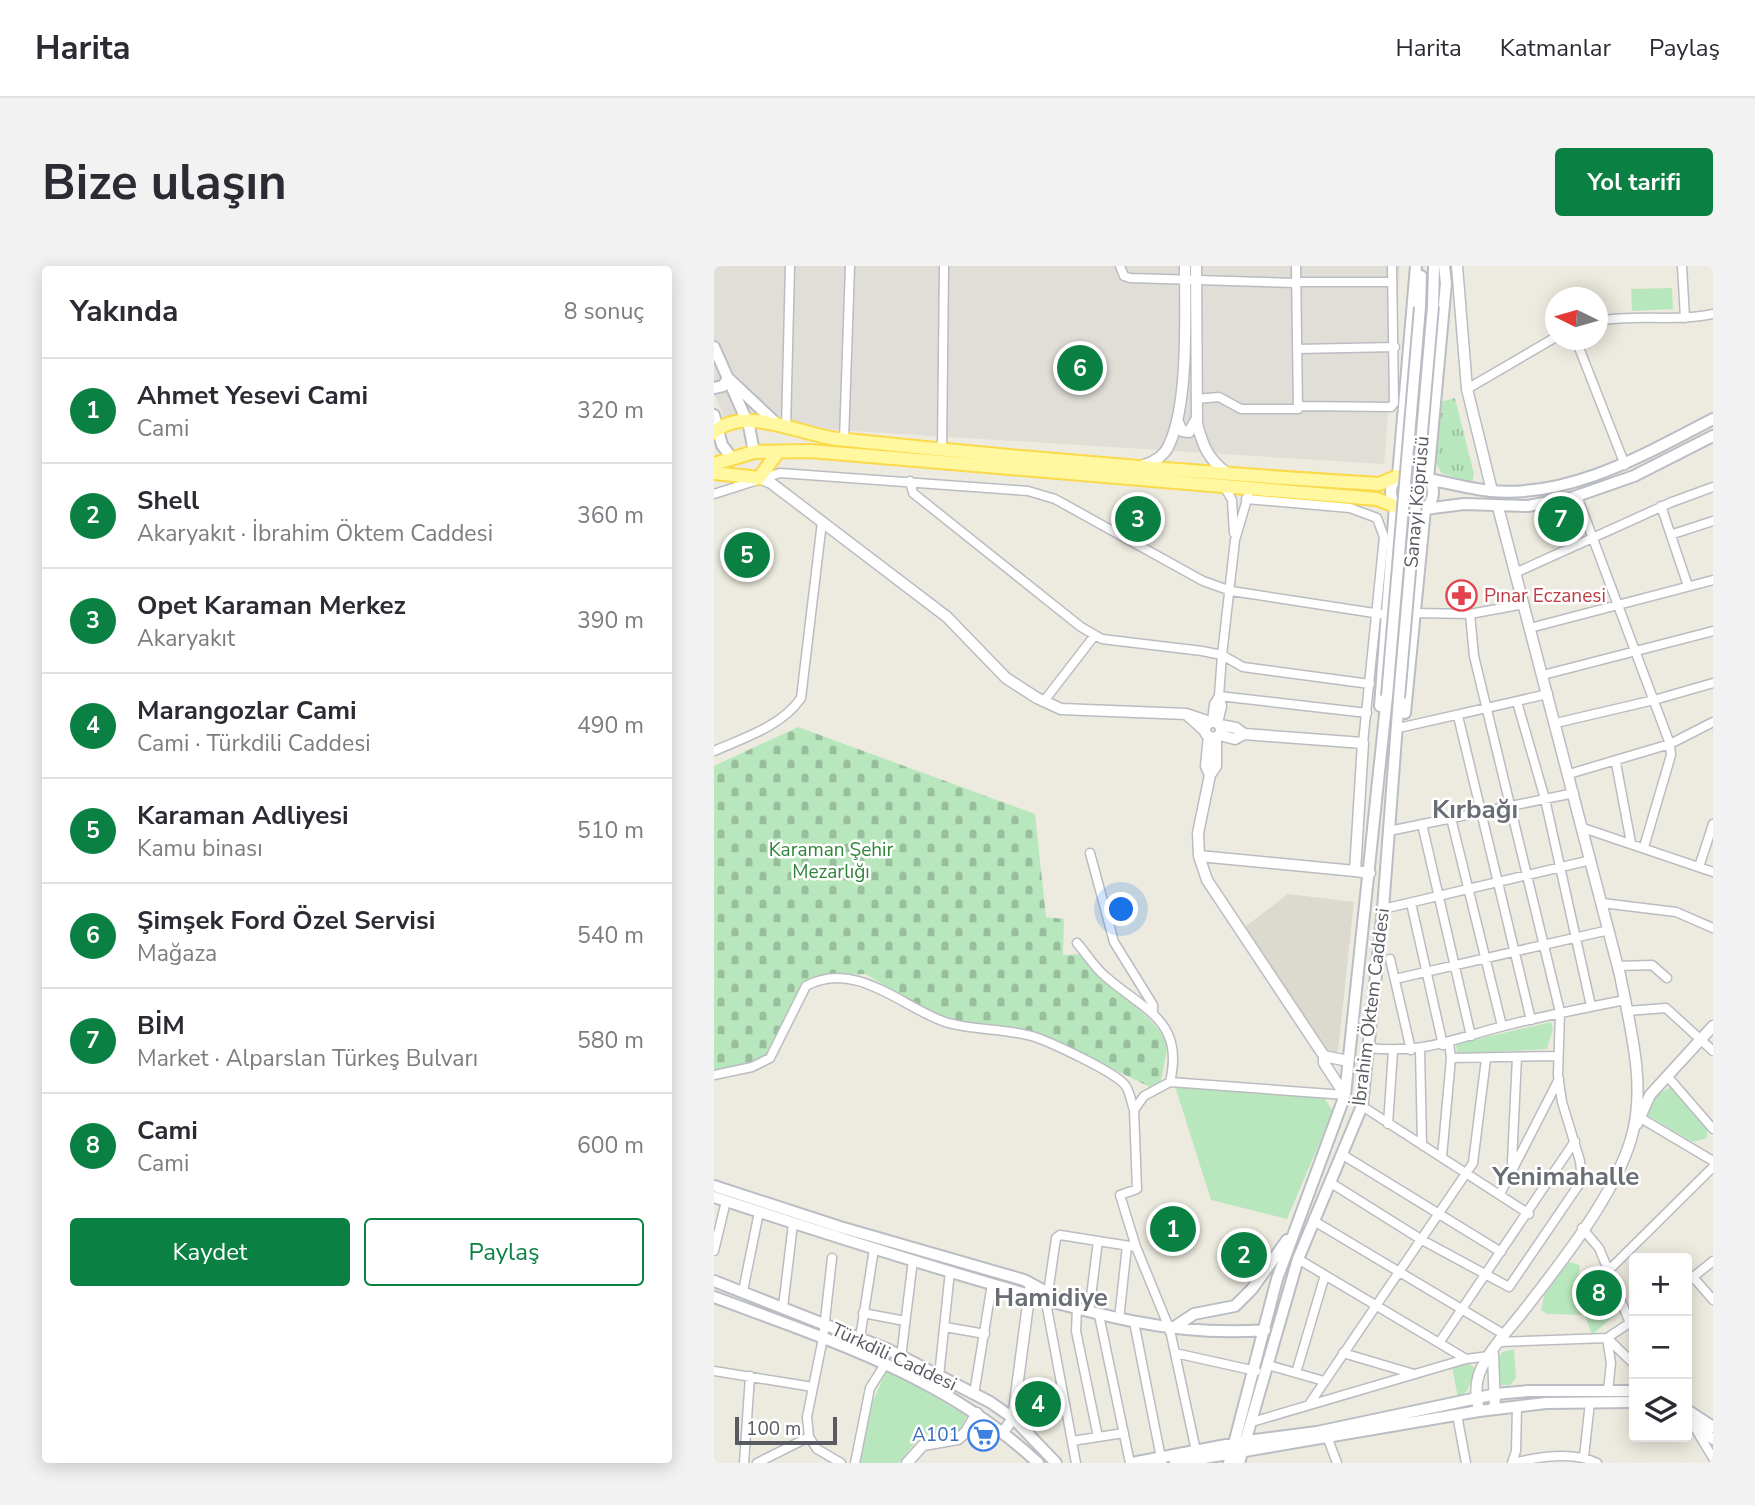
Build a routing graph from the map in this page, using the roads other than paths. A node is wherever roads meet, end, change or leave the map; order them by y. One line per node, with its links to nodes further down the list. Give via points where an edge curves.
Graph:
1 (790, 266): 36 (street)
2 (850, 266): 39 (street)
3 (944, 266): 40 (street)
4 (1120, 266): 15 (street, via 1130,278)
5 (1185, 266): 15 (street)
6 (1196, 266): 15 (street)
7 (1296, 266): 16 (street)
8 (1392, 266): 17 (street)
9 (1416, 266): 49 (main road)
10 (1421, 266): 92 (main road, Sanayi Köprüsü, bridge)
11 (1434, 266): 92 (main road, Sanayi Köprüsü, bridge)
12 (1444, 266): 51 (main road)
13 (1457, 266): 28 (street)
14 (1682, 266): 19 (street)
15 (1190, 279): 16 (street); 29 (street); 32 (street)
16 (1295, 282): 17 (street); 24 (street)
17 (1392, 282): 23 (street)
18 (1713, 314): 19 (street)
19 (1685, 318): 20 (street)
20 (1608, 320)
21 (1545, 343): 28 (street)
22 (714, 347): 26 (main road)
23 (1395, 347): 24 (street); 30 (street, via 1391,407)
24 (1297, 349): 30 (street)
25 (1580, 350): 46 (street)
26 (728, 379): 27 (main road); 35 (main road); 36 (main road)
27 (714, 388)
28 (1467, 389): 58 (street)
29 (1196, 399): 30 (street, via 1219,397 1251,410 1298,409); 33 (street)
30 (1298, 405)
31 (714, 415): 37 (main road)
32 (1177, 419): 33 (street, via 1182,431 1189,432); 45 (street, via 1169,447)
33 (1197, 419): 47 (street, via 1202,445 1211,461)
34 (1713, 419): 46 (main road)
35 (747, 420): 36 (main road); 37 (main road); 41 (main road)
36 (783, 428): 39 (main road)
37 (716, 430): 43 (main road)
38 (1713, 436): 60 (main road, via 1634,476)
39 (845, 440): 40 (main road)
40 (942, 450): 45 (main road)
41 (754, 452): 42 (main road); 43 (main road); 50 (main road)
42 (778, 452): 50 (main road); 54 (main road)
43 (731, 457): 44 (main road); 50 (main road)
44 (714, 464)
45 (1144, 465): 47 (main road)
46 (1625, 465): 58 (main road, via 1577,480)
47 (1226, 472): 53 (main road)
48 (714, 473): 50 (main road)
49 (1398, 476): 51 (main road, via 1417,472); 53 (main road); 64 (main road, via 1391,487)
50 (759, 478): 52 (street, via 780,473); 59 (street); 68 (street)
51 (1428, 479): 55 (main road); 67 (main road, via 1432,498)
52 (910, 481): 76 (street, via 1041,494 1203,581); 84 (street, via 913,493)
53 (1379, 484): 62 (main road, via 1383,491)
54 (1224, 486): 57 (main road); 72 (street, via 1232,500)
55 (1466, 486): 58 (main road); 63 (main road, via 1456,494)
56 (1713, 487): 65 (street)
57 (1256, 489): 61 (street); 62 (main road)
58 (1492, 491)
59 (714, 494)
60 (1577, 496): 66 (main road); 71 (street)
61 (1246, 499): 72 (street); 79 (street, via 1350,508 1377,518 1384,537)
62 (1377, 499): 64 (main road)
63 (1464, 504): 66 (main road); 67 (main road)
64 (1395, 506): 67 (main road, via 1406,513); 79 (main road)
65 (1661, 506): 70 (street); 71 (street)
66 (1498, 507): 73 (street)
67 (1425, 509): 80 (main road)
68 (822, 522): 94 (street, via 947,617 1006,678); 105 (street, via 801,698 787,714)
69 (1713, 522): 70 (street)
70 (1673, 534): 75 (street)
71 (1593, 537): 73 (street); 78 (street)
72 (1235, 540): 76 (street)
73 (1515, 573): 77 (street)
74 (1713, 580): 75 (street)
75 (1688, 586): 78 (street)
76 (1231, 591): 79 (street); 86 (street)
77 (1524, 604): 81 (street); 82 (street)
78 (1620, 604): 82 (street); 85 (street)
79 (1382, 614): 89 (street); 108 (main road)
80 (1415, 614): 81 (street); 101 (main road)
81 (1470, 614): 96 (street)
82 (1530, 628): 87 (street)
83 (1713, 631): 85 (street)
84 (1095, 635): 86 (street); 94 (street)
85 (1637, 653): 87 (street); 93 (street)
86 (1222, 655): 89 (street, via 1243,667); 91 (street)
87 (1543, 675): 90 (street)
88 (1713, 682): 93 (street)
89 (1370, 684): 97 (street)
90 (1548, 694): 95 (street); 100 (street)
91 (1219, 696): 97 (street); 102 (street, via 1222,706)
92 (1393, 697): 108 (main road, İbrahim Öktem Caddesi); 110 (main road, İbrahim Öktem Caddesi)
93 (1654, 700): 100 (street); 104 (street)
94 (1044, 701): 102 (street, via 1061,709 1186,714)
95 (1517, 702): 96 (street); 111 (street)
96 (1487, 709): 98 (street); 112 (street)
97 (1367, 713): 103 (street)
98 (1458, 716): 101 (street); 113 (street)
99 (1713, 722): 104 (street)
100 (1556, 723): 107 (street)
101 (1404, 727): 110 (main road)
102 (1214, 729): 103 (street, via 1235,739 1244,734); 122 (street, via 1216,766 1198,832)
103 (1363, 743): 126 (street)
104 (1670, 744): 106 (street); 120 (street, via 1671,755)
105 (714, 751)
106 (1616, 763): 107 (street); 119 (street)
107 (1569, 774): 109 (street)
108 (1378, 790): 128 (main road, İbrahim Öktem Caddesi)
109 (1574, 793): 111 (street); 117 (street)
110 (1391, 795): 118 (main road, İbrahim Öktem Caddesi)
111 (1545, 799): 112 (street); 125 (street)
112 (1510, 806): 113 (street); 129 (street)
113 (1480, 812): 114 (street); 130 (street)
114 (1451, 818): 115 (street); 131 (street)
115 (1422, 824): 118 (street); 132 (street)
116 (1713, 824): 124 (street)
117 (1583, 828): 119 (street); 123 (street)
118 (1389, 831): 135 (main road, İbrahim Öktem Caddesi)
119 (1630, 842): 120 (street)
120 (1644, 847): 124 (street)
121 (1090, 853): 153 (street, via 1114,942 1153,1005)
122 (1199, 856): 126 (street); 164 (street, via 1206,880 1234,925)
123 (1591, 860): 125 (street); 134 (street)
124 (1699, 867): 127 (street)
125 (1559, 869): 129 (street); 138 (street)
126 (1355, 871): 128 (street)
127 (1713, 872)
128 (1370, 873): 169 (main road, İbrahim Öktem Caddesi)
129 (1529, 877): 130 (street); 140 (street)
130 (1498, 883): 131 (street); 141 (street)
131 (1469, 890): 132 (street); 142 (street)
132 (1438, 896): 133 (street); 144 (street)
133 (1411, 903): 135 (street); 146 (street)
134 (1602, 903): 136 (street, via 1676,912); 137 (street)
135 (1382, 909): 160 (main road, İbrahim Öktem Caddesi)
136 (1713, 928)
137 (1609, 930): 138 (street); 145 (street)
138 (1574, 938): 140 (street); 150 (street)
139 (1077, 943): 153 (street, via 1103,975)
140 (1545, 945): 141 (street); 152 (street)
141 (1516, 951): 142 (street); 154 (street)
142 (1486, 957): 144 (street); 155 (street)
143 (1390, 959): 148 (street)
144 (1455, 965): 146 (street); 157 (street)
145 (1618, 966): 147 (street, via 1652,965); 149 (street)
146 (1427, 971): 148 (street); 159 (street)
147 (1667, 978)
148 (1395, 979): 161 (street)
149 (1625, 1000): 150 (street); 151 (street)
150 (1591, 1006): 152 (street)
151 (1627, 1011): 158 (street, via 1666,1008); 181 (street, via 1637,1094)
152 (1560, 1012): 154 (street); 165 (street)
153 (1153, 1013): 174 (street, via 1168,1029 1172,1042)
154 (1531, 1020): 155 (street)
155 (1502, 1026): 157 (street)
156 (1713, 1026): 158 (street)
157 (1471, 1036): 159 (street)
158 (1702, 1041): 163 (street); 172 (street)
159 (1446, 1044): 161 (street); 167 (street)
160 (1368, 1048): 162 (street); 170 (main road, İbrahim Öktem Caddesi)
161 (1415, 1050): 162 (street); 183 (street)
162 (1393, 1051): 179 (street)
163 (1713, 1051)
164 (1324, 1056): 169 (street); 175 (street)
165 (1557, 1056): 166 (street); 173 (street)
166 (1517, 1057): 168 (street); 187 (street)
167 (1451, 1058): 168 (street); 185 (street)
168 (1486, 1059): 189 (street, via 1473,1163)
169 (1348, 1061): 170 (main road); 175 (main road, İbrahim Öktem Caddesi)
170 (1367, 1066): 176 (main road, İbrahim Öktem Caddesi)
171 (714, 1075): 177 (street, via 770,1058 806,986 829,979 858,982 944,1021 1042,1041 1124,1084)
172 (1668, 1077): 178 (street, via 1650,1095); 180 (street)
173 (1559, 1079): 182 (street); 187 (street)
174 (1171, 1082): 175 (street); 177 (street, via 1144,1096)
175 (1345, 1095): 176 (main road); 196 (main road, İbrahim Öktem Caddesi)
176 (1362, 1106): 179 (street); 184 (main road, İbrahim Öktem Caddesi)
177 (1133, 1110): 204 (street, via 1137,1189 1120,1195)
178 (1639, 1117): 181 (street); 186 (street)
179 (1388, 1124): 183 (street)
180 (1713, 1129)
181 (1633, 1135): 201 (street, via 1620,1171)
182 (1575, 1141): 198 (street); 216 (street, via 1582,1180 1508,1287)
183 (1422, 1145): 185 (street)
184 (1343, 1155): 190 (main road, İbrahim Öktem Caddesi); 197 (street)
185 (1443, 1157): 189 (street)
186 (1713, 1161)
187 (1512, 1166): 192 (street)
188 (1713, 1167): 213 (street)
189 (1468, 1172): 192 (street); 197 (street)
190 (1331, 1183): 199 (main road, İbrahim Öktem Caddesi); 202 (street)
191 (714, 1186): 222 (main road)
192 (1500, 1194): 198 (street)
193 (714, 1197): 194 (main road)
194 (726, 1201): 195 (main road); 206 (street)
195 (760, 1212): 200 (main road); 221 (street)
196 (1301, 1212): 238 (main road, via 1283,1247 1235,1306 1194,1314); 239 (main road, İbrahim Öktem Caddesi)
197 (1440, 1214): 202 (street); 207 (street)
198 (1529, 1214): 207 (street)
199 (1314, 1221): 209 (main road, İbrahim Öktem Caddesi); 214 (street)
200 (793, 1224): 205 (main road); 225 (street)
201 (1582, 1228): 213 (street, via 1599,1248); 245 (street)
202 (1422, 1240): 214 (street); 216 (street)
203 (1098, 1241): 204 (street); 222 (street, via 1056,1238); 230 (street)
204 (1131, 1246): 232 (street); 238 (street)
205 (874, 1249): 210 (main road); 229 (street)
206 (714, 1251)
207 (1501, 1252): 216 (street)
208 (832, 1258): 236 (street)
209 (1298, 1259): 215 (street); 252 (main road, İbrahim Öktem Caddesi)
210 (913, 1260): 212 (main road); 233 (street)
211 (1713, 1261): 217 (street)
212 (950, 1271): 220 (main road); 237 (street)
213 (1608, 1271): 231 (street)
214 (1401, 1272): 226 (street); 228 (street)
215 (1325, 1275): 226 (street); 255 (street)
216 (1485, 1275): 228 (street)
217 (1692, 1277)
218 (714, 1281): 221 (main road, Türkdili Caddesi)
219 (1692, 1281): 224 (street)
220 (992, 1284): 222 (main road); 240 (street)
221 (743, 1291): 225 (main road, Türkdili Caddesi)
222 (1039, 1292): 227 (main road); 275 (street); 286 (street)
223 (714, 1297): 241 (main road, Türkdili Caddesi)
224 (1713, 1300)
225 (783, 1307): 236 (main road, Türkdili Caddesi)
226 (1377, 1307): 244 (street); 247 (street)
227 (1077, 1308): 230 (main road); 283 (street, via 1076,1331)
228 (1462, 1309): 244 (street); 245 (street)
229 (863, 1313): 233 (street); 242 (street)
230 (1094, 1313): 232 (main road); 281 (street)
231 (1630, 1316)
232 (1119, 1319): 234 (main road)
233 (905, 1321): 248 (street)
234 (1134, 1322): 238 (main road); 291 (street)
235 (1629, 1323): 243 (street)
236 (824, 1324): 241 (street); 242 (main road, Türkdili Caddesi)
237 (945, 1327): 240 (street); 258 (street)
238 (1170, 1330): 239 (main road); 246 (street)
239 (1265, 1330): 254 (main road, İbrahim Öktem Caddesi)
240 (985, 1334): 263 (street)
241 (823, 1338): 251 (main road, Türkdili Caddesi); 260 (street)
242 (860, 1338): 248 (main road, Türkdili Caddesi)
243 (1607, 1338): 245 (street); 250 (street); 261 (street, via 1611,1363)
244 (1439, 1343): 249 (street)
245 (1497, 1346): 249 (street); 264 (street, via 1492,1367); 265 (street, via 1479,1374)
246 (1175, 1353): 254 (street); 289 (street)
247 (1343, 1353): 256 (street); 259 (street)
248 (901, 1357): 258 (main road, Türkdili Caddesi)
249 (1466, 1359): 256 (street)
250 (1629, 1359)
251 (886, 1363): 272 (main road, Türkdili Caddesi); 295 (street, via 870,1388)
252 (1268, 1366): 255 (street); 276 (main road, İbrahim Öktem Caddesi)
253 (714, 1371): 257 (street)
254 (1256, 1371): 287 (main road, İbrahim Öktem Caddesi)
255 (1296, 1373): 259 (street)
256 (1414, 1374): 268 (street)
257 (750, 1376): 260 (street); 292 (street)
258 (939, 1376): 263 (main road, Türkdili Caddesi)
259 (1324, 1381): 268 (street)
260 (813, 1387): 282 (street, via 807,1417)
261 (1608, 1391): 262 (main road); 264 (main road)
262 (1629, 1391)
263 (974, 1394): 275 (main road, Türkdili Caddesi)
264 (1496, 1394): 265 (main road); 270 (street)
265 (1476, 1398): 271 (street); 287 (main road)
266 (1590, 1402): 267 (main road); 269 (main road); 288 (street)
267 (1629, 1402)
268 (1310, 1403): 276 (street)
269 (1517, 1406): 270 (main road); 304 (street)
270 (1495, 1409): 271 (main road)
271 (1479, 1411): 274 (main road)
272 (977, 1413): 280 (main road, Türkdili Caddesi); 296 (street, via 958,1439 923,1445)
273 (1692, 1413): 279 (main road)
274 (1457, 1415): 284 (main road); 303 (street)
275 (1013, 1418): 280 (street); 298 (main road, Türkdili Caddesi)
276 (1252, 1422): 287 (main road, İbrahim Öktem Caddesi)
277 (1692, 1425): 285 (main road)
278 (1692, 1427): 290 (street)
279 (1713, 1427)
280 (1004, 1431): 297 (main road, Türkdili Caddesi)
281 (1124, 1433): 283 (street); 300 (street)
282 (809, 1437): 293 (street); 294 (street, via 817,1449)
283 (1098, 1437): 286 (street)
284 (1328, 1439): 287 (main road); 302 (street)
285 (1713, 1439)
286 (1072, 1441): 299 (street)
287 (1238, 1452): 289 (main road)
288 (1584, 1457): 304 (street); 305 (street)
289 (1195, 1458): 291 (main road); 301 (main road)
290 (1713, 1458)
291 (1162, 1460): 300 (main road)
292 (744, 1463)
293 (757, 1463)
294 (841, 1463)
295 (855, 1463)
296 (907, 1463)
297 (1038, 1463)
298 (1056, 1463)
299 (1076, 1463)
300 (1131, 1463)
301 (1175, 1463)
302 (1337, 1463)
303 (1466, 1463)
304 (1513, 1463)
305 (1597, 1463)

